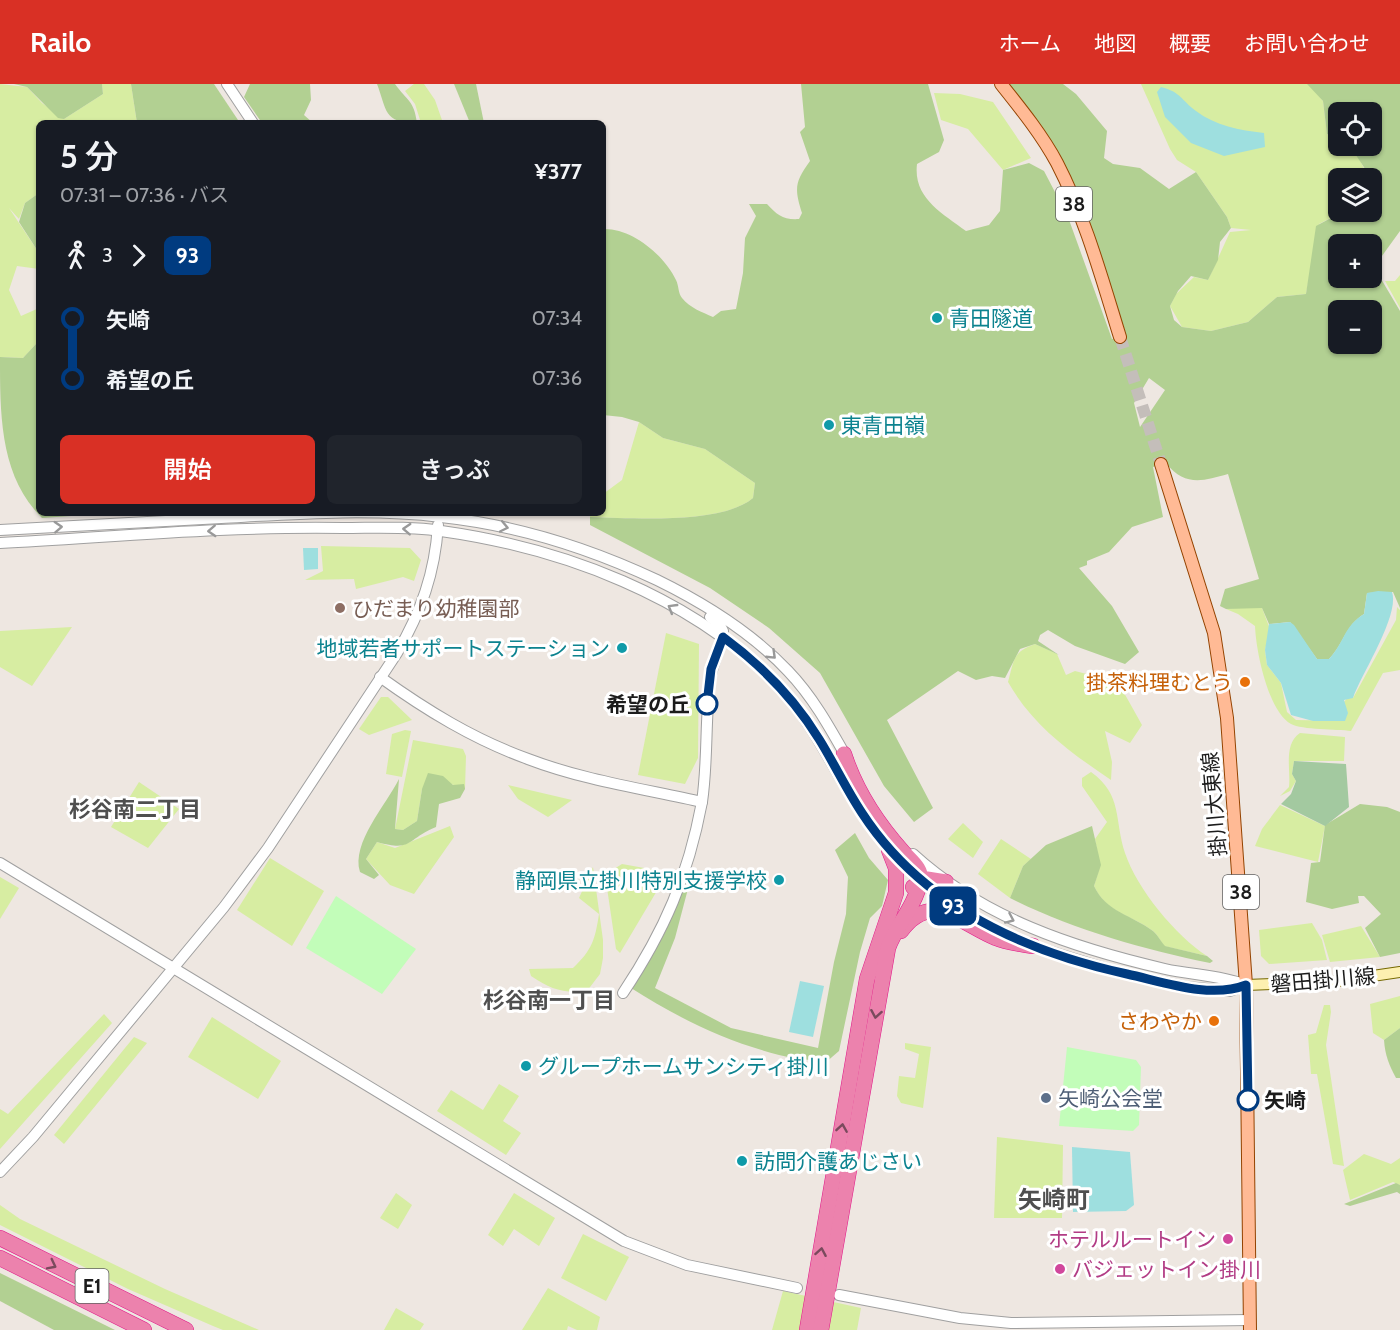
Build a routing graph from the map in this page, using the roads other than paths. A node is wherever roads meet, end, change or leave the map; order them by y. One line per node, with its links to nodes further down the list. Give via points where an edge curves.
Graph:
1 (227, 84): 3 (street)
2 (1001, 84): 4 (main road, 38, via 1057,163)
3 (251, 120)
4 (1120, 337)
5 (1161, 464): 27 (main road, 掛川大東線 / 38, via 1214,633 1227,718)
6 (256, 516): 9 (street, one-way to 6)
7 (439, 516): 10 (street)
8 (444, 516): 12 (street, one-way to 12, via 566,543)
9 (0, 530)
10 (438, 530): 11 (street, one-way to 11, via 277,528); 14 (street, one-way to 10, via 642,590 603,573 512,544); 15 (street, via 424,601 397,653)
11 (0, 543)
12 (631, 568): 13 (street, via 697,602); 14 (street, via 720,625)
13 (750, 636): 14 (street, via 734,633); 16 (street, one-way to 16, via 807,694)
14 (723, 637): 17 (street, via 711,669); 18 (street, via 762,669 800,711)
15 (380, 676): 17 (street, via 428,712 528,759); 24 (street, via 268,848)
16 (844, 754): 20 (highway, via 862,796 916,866); 21 (street, via 895,835)
17 (702, 802): 28 (street, via 685,874 669,915)
18 (889, 850): 20 (street); 22 (highway, via 897,884)
19 (0, 863): 24 (street)
20 (920, 881): 21 (highway); 22 (highway); 23 (street, via 980,923); 26 (highway, via 893,934)
21 (946, 882): 27 (street, one-way to 27, via 1000,915 1098,951)
22 (884, 928): 33 (highway, one-way to 22, via 867,979)
23 (1033, 946): 26 (highway, via 998,939 951,914 928,911 909,921 900,933); 27 (street, via 1117,972 1187,987 1230,991)
24 (175, 967): 29 (street); 32 (street, via 624,1241 687,1265)
25 (1400, 972): 27 (main road, 磐田掛川線, via 1332,982)
26 (883, 978): 33 (highway, one-way to 33)
27 (1246, 985): 34 (main road, 掛川大東線 / 38)
28 (623, 993)
29 (0, 1172)
30 (0, 1238): 36 (highway, E1, one-way to 36)
31 (0, 1258): 35 (highway, E1)
32 (797, 1288)
33 (828, 1288): 34 (street, via 960,1318 1011,1323); 37 (highway); 38 (highway); 39 (highway); 40 (highway)
34 (1250, 1325)
35 (144, 1330)
36 (186, 1330)
37 (798, 1330)
38 (807, 1330)
39 (821, 1330)
40 (828, 1330)

